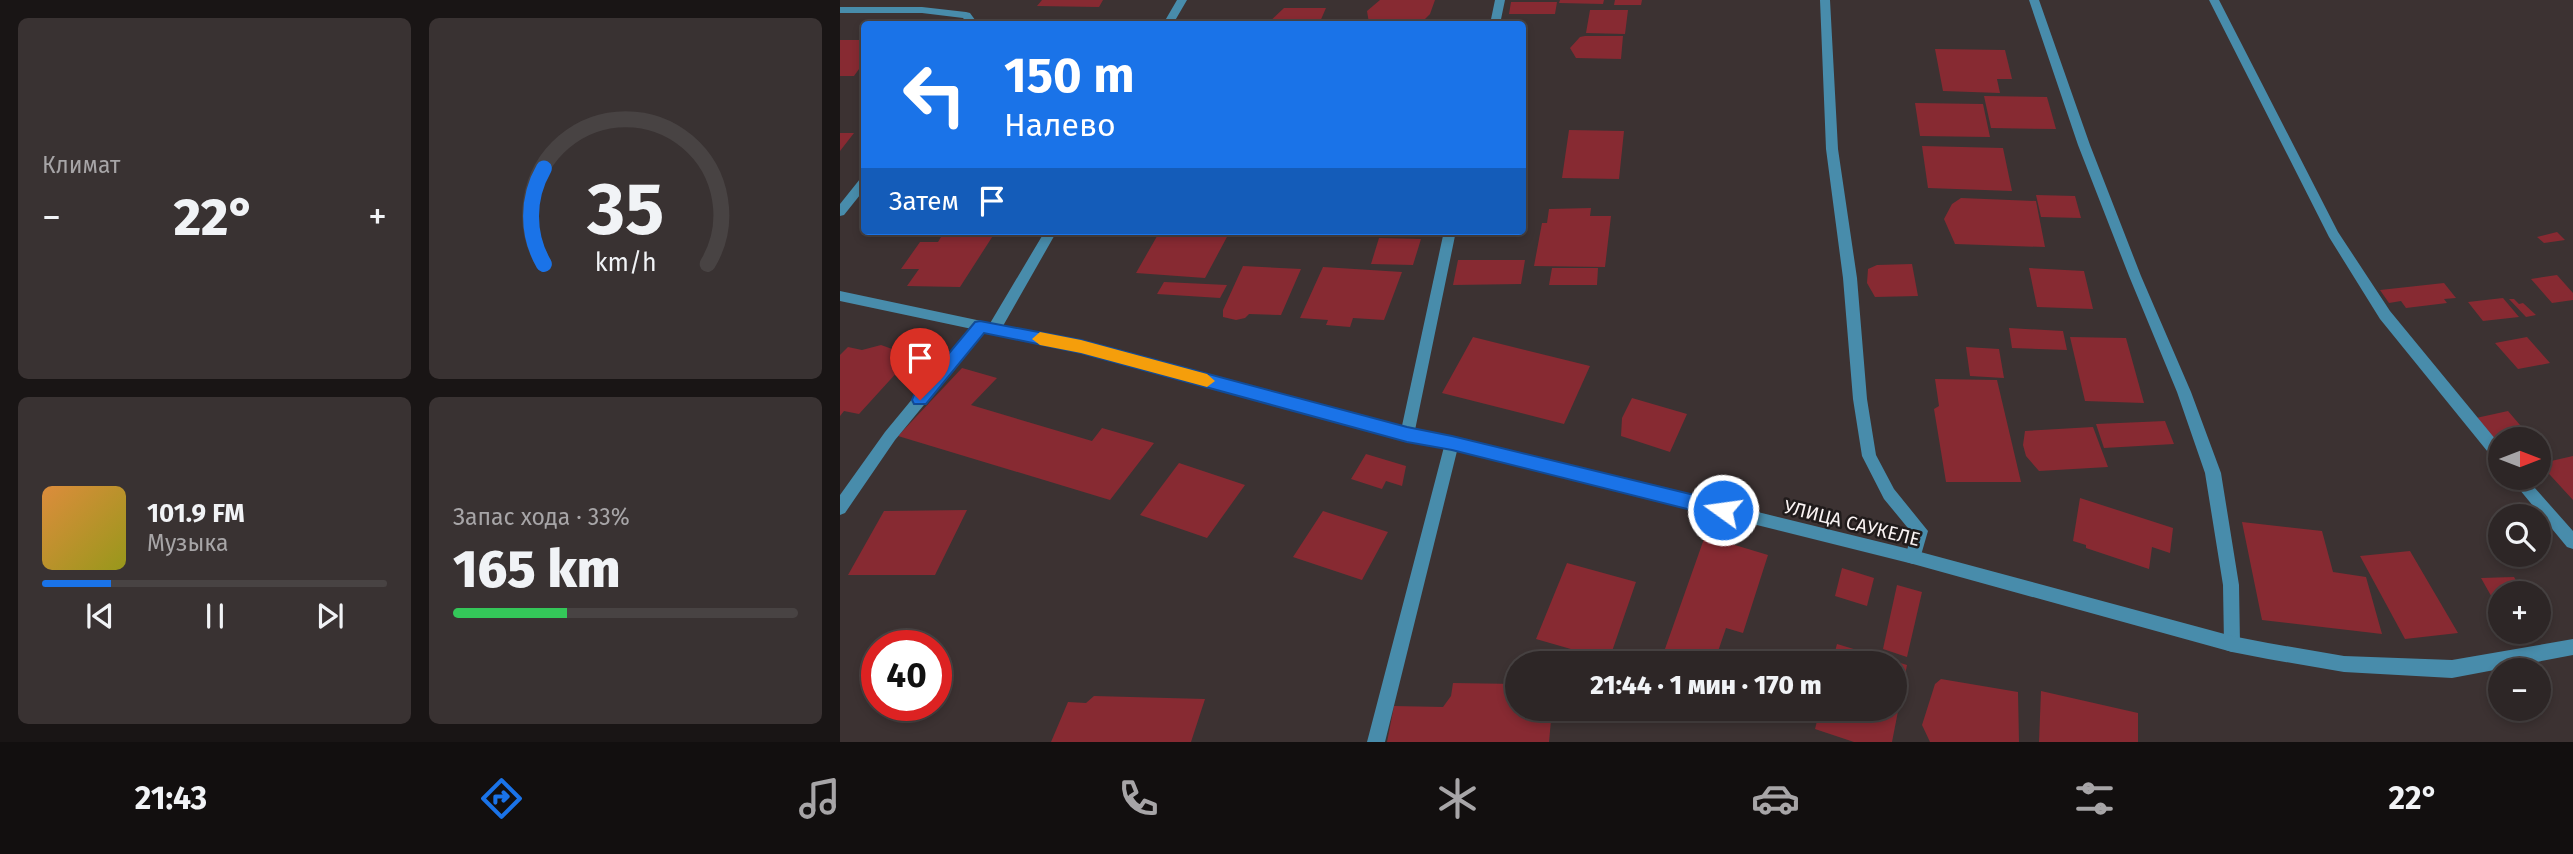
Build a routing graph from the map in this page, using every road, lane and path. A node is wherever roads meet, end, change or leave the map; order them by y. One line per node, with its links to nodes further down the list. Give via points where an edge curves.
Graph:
1 (1182, 0): 9 (street)
2 (1500, 0): 10 (street)
3 (1825, 0): 23 (street, via 1832,149 1869,456 1889,494 1920,531)
4 (2034, 0): 24 (street, via 2134,276 2213,473 2231,585)
5 (2214, 0): 18 (street, via 2333,234 2385,315)
6 (924, 5): 7 (street); 8 (street, via 966,15)
7 (840, 9)
8 (971, 21)
9 (1170, 21)
10 (1495, 21)
11 (861, 186): 12 (street)
12 (840, 212)
13 (1048, 235): 16 (street)
14 (1449, 235): 17 (street)
15 (840, 296): 16 (street, УЛИЦА САУКЕЛЕ)
16 (987, 328): 17 (street, УЛИЦА САУКЕЛЕ, via 1081,347); 21 (street, via 890,436)
17 (1407, 435): 19 (street, УЛИЦА САУКЕЛЕ)
18 (2488, 441)
19 (1452, 443): 23 (street, УЛИЦА САУКЕЛЕ); 26 (street)
20 (2528, 490): 22 (street)
21 (840, 508)
22 (2573, 542)
23 (1913, 558): 24 (street, УЛИЦА САУКЕЛЕ)
24 (2232, 644): 25 (street, УЛИЦА САУКЕЛЕ, via 2344,664 2452,669)
25 (2573, 647)
26 (1376, 742)

